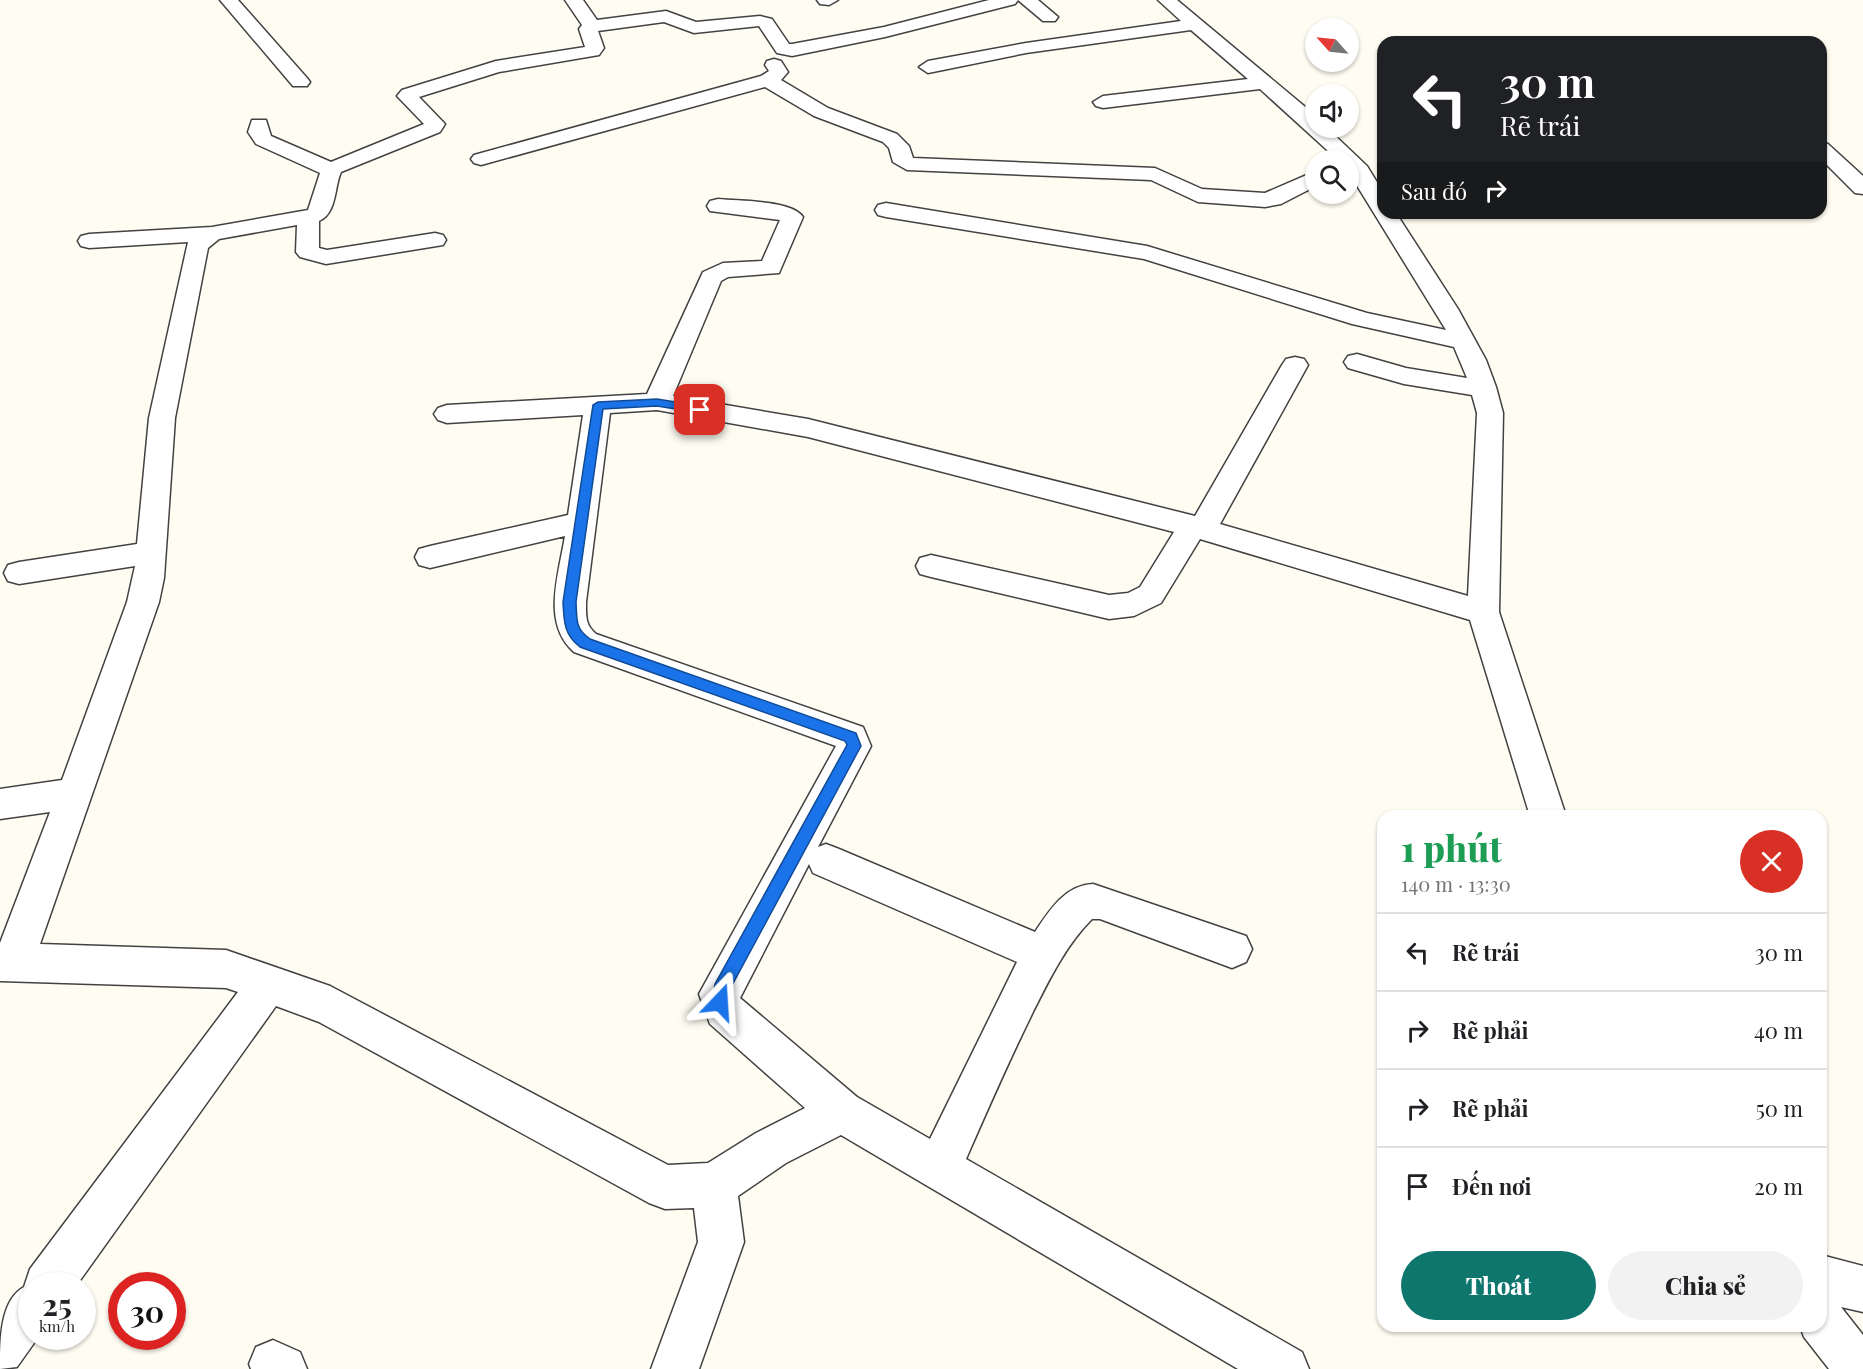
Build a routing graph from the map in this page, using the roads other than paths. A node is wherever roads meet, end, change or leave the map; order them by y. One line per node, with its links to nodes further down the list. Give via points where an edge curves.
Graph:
1 (229, 0): 14 (street)
2 (574, 0): 10 (street)
3 (965, 0): 7 (street)
4 (1009, 0): 7 (street)
5 (1027, 0): 8 (street)
6 (1167, 0): 9 (street)
7 (985, 6): 11 (street, via 843,32)
8 (1049, 17)
9 (1194, 24): 12 (street, via 1026,48); 15 (street)
10 (592, 26): 11 (street, via 666,16 694,28 760,21 766,23 783,50); 24 (street, via 588,29 595,48 591,51 496,67 413,92 407,96 435,124 433,128)
11 (787, 50): 13 (street, via 771,60 779,72)
12 (928, 67)
13 (768, 80): 22 (street); 27 (street, via 821,112 890,138 899,146 900,158 907,164 1155,174 1198,195 1265,200)
14 (300, 82)
15 (1263, 83): 16 (street); 17 (street)
16 (1103, 102)
17 (1305, 118)
18 (259, 124): 24 (street, via 258,132 264,140)
19 (1326, 138): 20 (street)
20 (1337, 150)
21 (1827, 153): 29 (street)
22 (481, 159)
23 (1359, 169): 25 (street)
24 (332, 170): 33 (street, via 319,213)
25 (1377, 170)
26 (1359, 175): 30 (street)
27 (1305, 183)
28 (1831, 184): 29 (street)
29 (1862, 185)
30 (1377, 201)
31 (718, 206): 42 (street, via 775,211 792,217 771,268 723,270 711,277)
32 (886, 210): 38 (street, via 1147,253 1361,319)
33 (308, 218): 35 (street); 36 (street, via 308,252 326,258)
34 (1389, 219): 38 (street)
35 (212, 234): 37 (street); 47 (street, via 197,245 162,418)
36 (435, 240)
37 (89, 241)
38 (1464, 342): 41 (street)
39 (1356, 362): 41 (street, via 1404,376)
40 (1295, 365): 46 (street)
41 (1484, 389): 51 (street, via 1490,412)
42 (657, 402): 43 (street); 46 (street, via 837,435)
43 (598, 405): 44 (street); 45 (street)
44 (447, 414)
45 (582, 522): 48 (street); 55 (street, via 570,602 574,635 585,643 854,741)
46 (1198, 528): 49 (street, via 1152,590 1134,604 1108,607); 51 (street)
47 (151, 553): 50 (street); 52 (street, via 143,602)
48 (430, 556)
49 (931, 566)
50 (19, 573)
51 (1483, 612): 54 (street)
52 (75, 793): 53 (street); 58 (street)
53 (0, 804)
54 (1546, 810)
55 (811, 854): 57 (street); 60 (street, via 721,990 720,1002 724,1010)
56 (1232, 949): 57 (street, via 1100,902 1084,902)
57 (1041, 954): 61 (street)
58 (7, 962): 59 (street, via 226,969)
59 (268, 984): 62 (street, via 330,1006 665,1187); 63 (street)
60 (842, 1112): 61 (street); 62 (street, via 771,1148)
61 (939, 1169): 70 (street)
62 (714, 1185): 69 (street, via 721,1242)
63 (57, 1272)
64 (1827, 1280): 65 (street)
65 (1863, 1289)
66 (18, 1326): 68 (street)
67 (1827, 1328): 71 (street)
68 (0, 1350)
69 (675, 1369)
70 (1285, 1369)
71 (1859, 1369)

